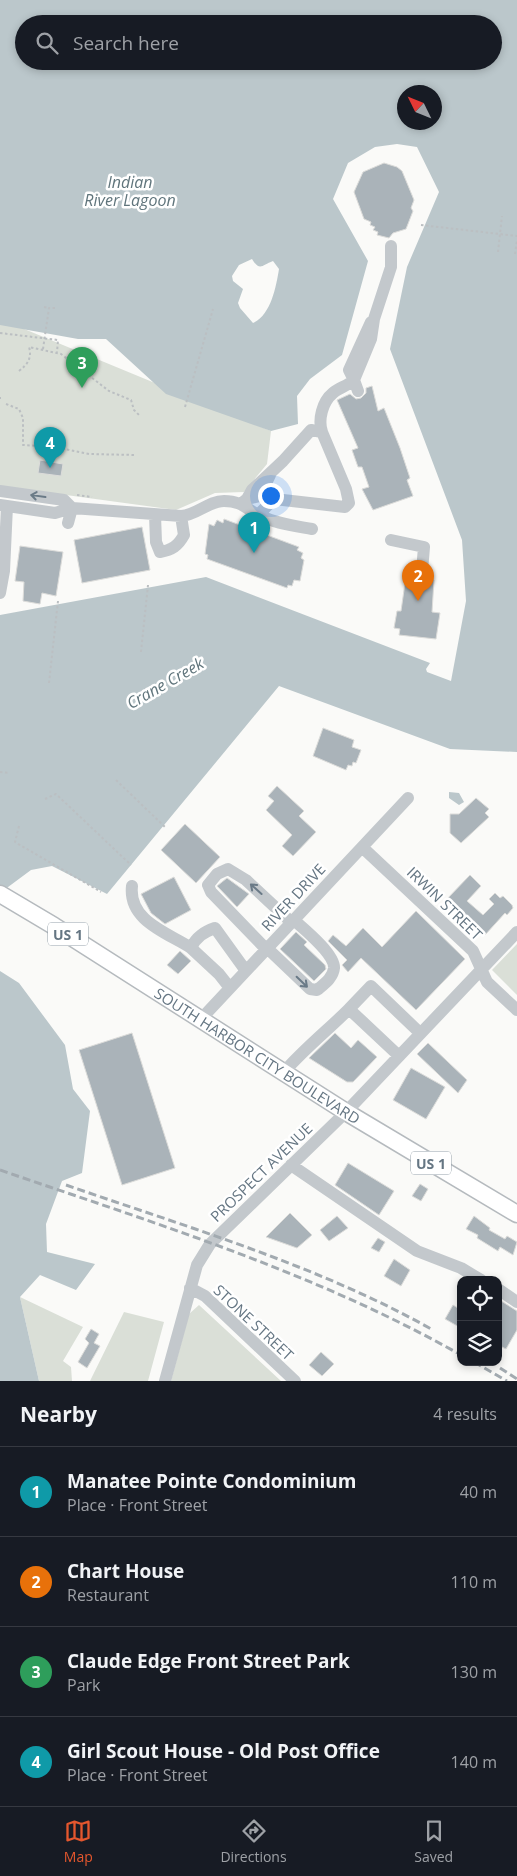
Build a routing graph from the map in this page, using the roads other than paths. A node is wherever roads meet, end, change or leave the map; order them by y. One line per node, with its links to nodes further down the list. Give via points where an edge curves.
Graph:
1 (391, 246): 2 (street, via 391,267 356,386 332,394 321,414)
2 (317, 431): 4 (street, via 252,490); 8 (street, via 346,489 349,503 345,507 334,507 274,499)
3 (6, 491): 5 (street); 6 (street, one-way to 3, via 64,500)
4 (245, 501): 8 (street); 9 (street, via 209,503)
5 (5, 506): 6 (street, via 55,513); 14 (street, via 4,572)
6 (72, 508): 7 (street); 10 (street)
7 (155, 515): 9 (street); 9 (street, via 156,542 160,552 171,550 180,543 184,535)
8 (258, 515): 11 (street, via 275,522)
9 (181, 516)
10 (68, 523)
11 (312, 529)
12 (391, 540): 13 (street, via 424,547)
13 (422, 571)
14 (0, 593)
15 (408, 798): 16 (street, RIVER DRIVE)
16 (362, 847): 19 (street, RIVER DRIVE); 23 (street, IRWIN STREET, via 473,951)
17 (132, 886): 21 (street, via 131,894 149,924)
18 (0, 894): 28 (main road, SOUTH HARBOR CITY BOULEVARD / US 1)
19 (293, 921): 22 (street, RIVER DRIVE); 22 (street, one-way to 19, via 310,989 317,990 328,980 334,970 333,962 324,948); 22 (street, one-way to 22, via 246,880 228,869 217,874 208,885 211,892)
20 (517, 932): 23 (street, PROSPECT AVENUE)
21 (191, 948): 24 (street, via 204,932 215,928); 25 (street)
22 (267, 949): 24 (street, RIVER DRIVE)
23 (480, 968): 27 (street, IRWIN STREET, via 487,982); 29 (street, PROSPECT AVENUE)
24 (246, 971): 25 (street, RIVER DRIVE)
25 (230, 988): 28 (street, RIVER DRIVE)
26 (349, 1008): 29 (street, via 371,986); 30 (street); 31 (street)
27 (517, 1010)
28 (201, 1019): 31 (main road, SOUTH HARBOR CITY BOULEVARD / US 1)
29 (420, 1033): 30 (street, PROSPECT AVENUE)
30 (398, 1055): 32 (street, PROSPECT AVENUE)
31 (284, 1072): 32 (main road, SOUTH HARBOR CITY BOULEVARD / US 1)
32 (346, 1112): 33 (street, PROSPECT AVENUE); 34 (main road, SOUTH HARBOR CITY BOULEVARD / US 1)
33 (291, 1165): 35 (street, via 417,1251); 36 (street, PROSPECT AVENUE, via 210,1244 200,1257)
34 (517, 1214)
35 (474, 1276)
36 (190, 1288): 39 (street, PROSPECT AVENUE); 40 (street, STONE STREET, via 205,1296)
37 (502, 1292): 38 (street)
38 (517, 1302)
39 (165, 1381)
40 (295, 1381)

